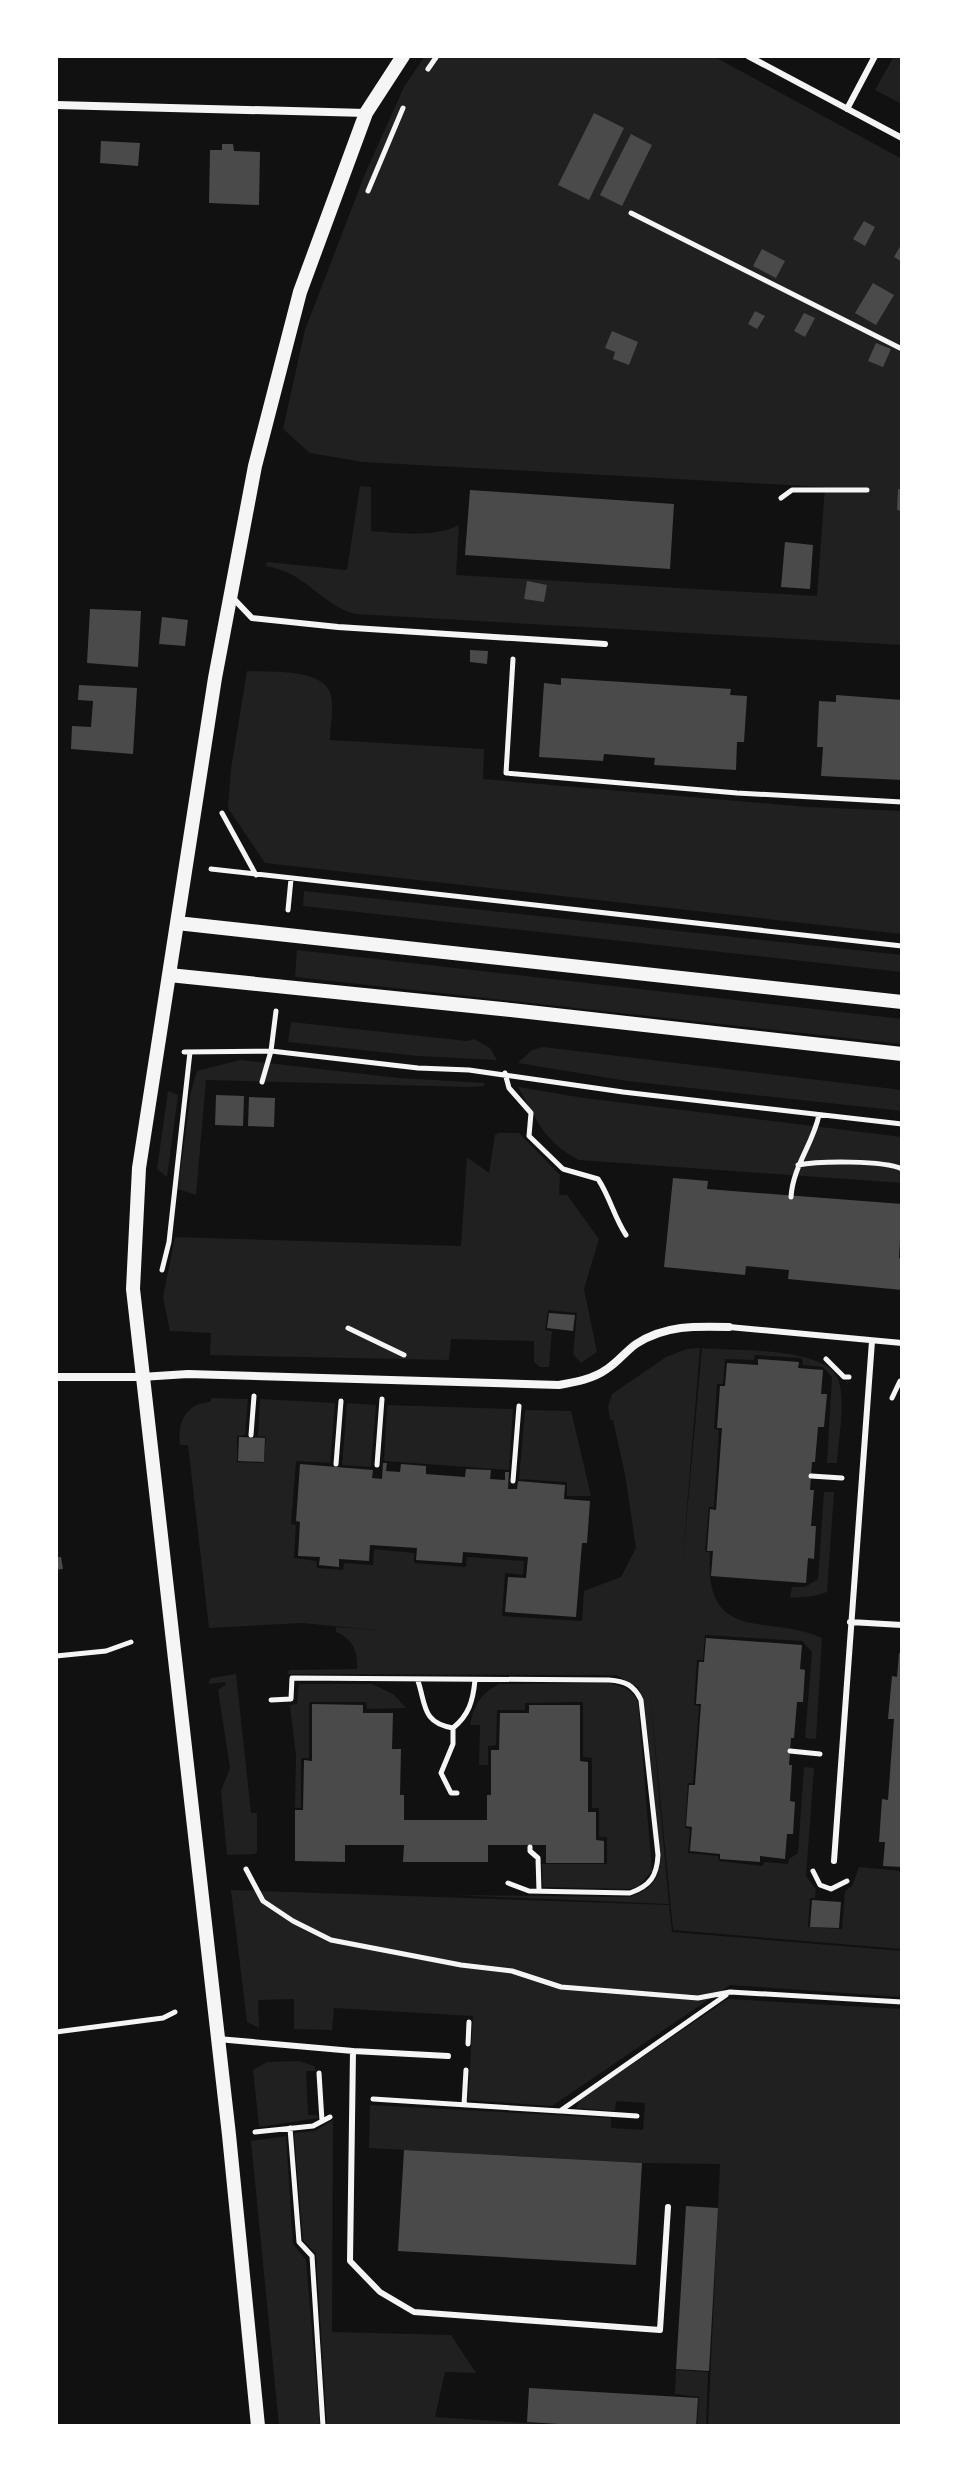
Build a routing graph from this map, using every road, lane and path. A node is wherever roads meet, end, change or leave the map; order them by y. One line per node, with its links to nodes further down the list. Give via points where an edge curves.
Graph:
1 (403, 56): 9 (street)
2 (437, 56): 5 (path)
3 (748, 56): 8 (lane)
4 (875, 56): 8 (lane)
5 (421, 78)
6 (406, 100): 11 (path)
7 (56, 105): 9 (street)
8 (847, 109): 10 (lane)
9 (366, 113): 16 (street, via 300,292 255,466)
10 (902, 138)
11 (364, 202)
12 (631, 213): 13 (path)
13 (902, 349)
14 (867, 490): 15 (path, via 792,490)
15 (781, 498)
16 (230, 594): 17 (lane, via 252,618); 21 (street)
17 (514, 638): 18 (lane); 20 (path, via 506,773)
18 (605, 644)
19 (222, 802): 22 (path, via 221,811)
20 (902, 802)
21 (186, 866): 22 (path); 25 (street)
22 (256, 875): 23 (path)
23 (291, 879): 24 (path); 26 (path)
24 (288, 907)
25 (177, 923): 27 (street); 28 (street)
26 (902, 946)
27 (169, 975): 31 (street); 40 (street, via 139,1168)
28 (902, 1002)
29 (276, 1016): 30 (path)
30 (271, 1051): 32 (path); 33 (path); 40 (path, via 190,1052 169,1242 158,1290)
31 (902, 1054)
32 (505, 1073): 34 (path); 39 (path, via 509,1088 531,1113 529,1136 563,1169 598,1179)
33 (262, 1082)
34 (819, 1115): 35 (path); 36 (path)
35 (902, 1124)
36 (798, 1165): 37 (path); 38 (path)
37 (902, 1169)
38 (791, 1197)
39 (626, 1235)
40 (133, 1289): 45 (street)
41 (729, 1327): 42 (lane); 45 (street, via 666,1330 637,1343 608,1369 559,1385)
42 (872, 1341): 43 (lane); 56 (lane)
43 (902, 1343)
44 (56, 1377): 45 (street)
45 (141, 1377): 76 (street)
46 (254, 1395): 50 (path)
47 (341, 1396): 51 (path)
48 (382, 1398): 52 (path)
49 (519, 1405): 55 (path)
50 (251, 1435)
51 (336, 1464)
52 (377, 1465)
53 (811, 1476): 54 (path)
54 (843, 1478)
55 (513, 1481)
56 (850, 1622): 57 (lane); 68 (lane)
57 (902, 1625)
58 (131, 1642): 59 (path, via 106,1651)
59 (56, 1656)
60 (475, 1680): 61 (path); 63 (path, via 466,1717); 71 (path, via 622,1680 641,1700 658,1855 653,1879 630,1893)
61 (418, 1681): 62 (path, via 292,1678 291,1699); 63 (path, via 425,1713 440,1726)
62 (271, 1700)
63 (453, 1728): 66 (path, via 453,1744 441,1773 446,1787)
64 (790, 1751): 65 (path)
65 (820, 1754)
66 (457, 1793)
67 (530, 1847): 71 (path, via 538,1858)
68 (834, 1861)
69 (246, 1869): 72 (path, via 263,1901 331,1940 512,1971 561,1987 698,1998)
70 (508, 1883): 71 (path)
71 (539, 1891)
72 (730, 1992): 73 (path); 81 (path)
73 (902, 2002)
74 (175, 2012): 75 (path)
75 (56, 2032)
76 (218, 2039): 77 (lane); 87 (street)
77 (353, 2051): 78 (lane); 80 (lane)
78 (448, 2056)
79 (319, 2073): 83 (path)
80 (352, 2098): 81 (path); 83 (path); 86 (lane, via 350,2261 380,2292 414,2312 660,2330)
81 (560, 2111): 82 (path)
82 (637, 2116)
83 (322, 2121): 84 (path)
84 (290, 2128): 85 (path); 88 (path, via 299,2242 312,2256)
85 (251, 2133)
86 (668, 2207)
87 (258, 2426)
88 (323, 2426)

